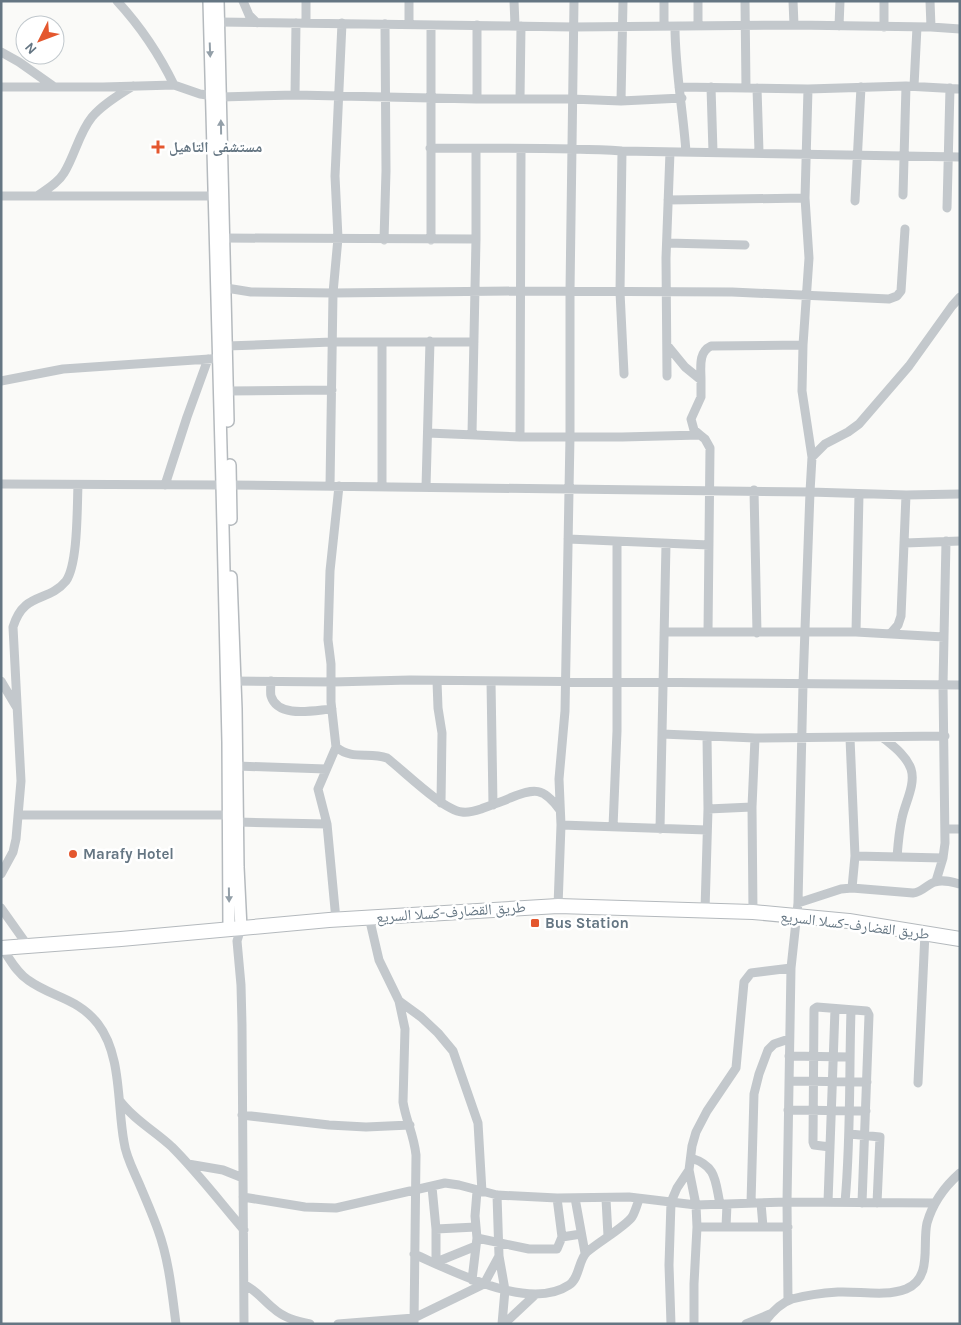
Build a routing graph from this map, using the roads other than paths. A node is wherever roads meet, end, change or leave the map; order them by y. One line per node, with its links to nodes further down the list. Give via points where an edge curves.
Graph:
1 (118, 1): 40 (street, via 151,43)
2 (209, 1): 53 (main road, one-way to 53)
3 (218, 1): 17 (main road)
4 (243, 1): 18 (street)
5 (306, 1): 20 (street)
6 (409, 1): 23 (street)
7 (514, 1): 26 (street)
8 (574, 1): 33 (street)
9 (623, 1): 27 (street)
10 (664, 1): 28 (street)
11 (698, 1): 29 (street)
12 (745, 1): 30 (street)
13 (793, 1): 31 (street)
14 (840, 1): 32 (street)
15 (884, 1): 35 (street)
16 (930, 1): 37 (street)
17 (219, 22): 18 (street); 53 (main road)
18 (256, 22): 19 (street)
19 (296, 23): 20 (street); 52 (street)
20 (306, 23): 21 (street)
21 (342, 23): 22 (street); 54 (street)
22 (385, 24): 23 (street); 55 (street)
23 (408, 24): 24 (street)
24 (431, 24): 25 (street); 56 (street)
25 (477, 25): 26 (street); 58 (street)
26 (518, 26): 33 (street); 59 (street)
27 (623, 26): 28 (street); 33 (street); 61 (street)
28 (664, 26): 34 (street)
29 (698, 26): 30 (street); 34 (street)
30 (746, 26): 31 (street); 48 (street)
31 (794, 26): 32 (street)
32 (839, 26): 35 (street)
33 (574, 27): 60 (street)
34 (675, 27): 45 (street)
35 (884, 27): 36 (street)
36 (916, 27): 37 (street); 43 (street)
37 (931, 28): 38 (street)
38 (960, 30)
39 (1, 52): 41 (street)
40 (174, 85): 42 (street); 53 (street)
41 (52, 86): 42 (street); 44 (street)
42 (133, 86): 78 (street, via 92,118 64,173 55,184)
43 (910, 86): 47 (street); 50 (street); 73 (street)
44 (1, 87)
45 (679, 87): 46 (street); 57 (street)
46 (711, 87): 48 (street); 69 (street)
47 (861, 87): 51 (street); 72 (street)
48 (746, 88): 49 (street)
49 (757, 88): 51 (street); 70 (street)
50 (955, 88): 74 (street)
51 (808, 89): 71 (street)
52 (295, 95): 53 (street); 54 (street)
53 (216, 96): 79 (main road); 85 (main road, one-way to 53)
54 (339, 96): 55 (street); 86 (street, via 335,176)
55 (386, 98): 56 (street); 88 (street)
56 (431, 98): 58 (street); 62 (street)
57 (682, 98): 61 (street); 68 (street)
58 (477, 99): 59 (street)
59 (520, 99): 60 (street)
60 (572, 99): 61 (street); 63 (street)
61 (621, 100)
62 (430, 148): 64 (street); 89 (street)
63 (572, 148): 65 (street); 66 (street); 96 (street)
64 (476, 149): 65 (street); 87 (street)
65 (522, 150): 93 (street)
66 (622, 152): 67 (street); 97 (street)
67 (670, 152): 68 (street); 81 (street)
68 (686, 152): 69 (street)
69 (714, 152): 70 (street)
70 (759, 152): 71 (street)
71 (807, 153): 72 (street); 80 (street)
72 (857, 154): 73 (street); 82 (street)
73 (904, 155): 74 (street); 76 (street)
74 (949, 156): 75 (street); 83 (street)
75 (960, 156)
76 (903, 195)
77 (1, 196): 78 (street)
78 (37, 196): 79 (street)
79 (213, 196): 92 (main road)
80 (805, 198): 81 (street); 99 (street)
81 (668, 200): 90 (street)
82 (855, 201)
83 (948, 208)
84 (905, 229): 99 (street, via 902,288 897,296 889,299)
85 (224, 238): 86 (street); 92 (main road)
86 (338, 238): 88 (street); 95 (street)
87 (476, 239): 89 (street); 94 (street)
88 (384, 240): 89 (street)
89 (431, 240)
90 (667, 243): 91 (street); 98 (street)
91 (745, 244)
92 (222, 288): 95 (street, via 251,292); 107 (main road); 108 (main road)
93 (520, 290): 94 (street); 96 (street); 119 (street)
94 (475, 291): 95 (street); 104 (street)
95 (333, 292): 101 (street)
96 (570, 292): 97 (street); 118 (street)
97 (620, 292): 98 (street); 109 (street)
98 (666, 292): 99 (street); 105 (street)
99 (808, 295): 106 (street)
100 (960, 297): 120 (street, via 909,366 859,424 825,444)
101 (332, 342): 102 (street); 107 (street); 113 (street)
102 (382, 342): 103 (street); 126 (street)
103 (430, 342): 104 (street); 115 (street)
104 (474, 342): 116 (street)
105 (667, 345): 110 (street); 111 (street)
106 (803, 345): 111 (street, via 711,346 702,354); 120 (street, via 802,402)
107 (227, 346): 108 (main road)
108 (218, 358): 112 (street, via 63,369); 114 (main road); 122 (street, via 187,417); 123 (main road)
109 (624, 374)
110 (667, 376)
111 (701, 380): 117 (street, via 701,397 691,419 694,430)
112 (1, 381)
113 (332, 390): 114 (street); 125 (street)
114 (228, 391): 123 (main road)
115 (428, 433): 116 (street); 127 (street)
116 (472, 434): 119 (street)
117 (700, 435): 118 (street); 129 (street, via 710,448)
118 (570, 436): 119 (street); 128 (street)
119 (520, 437)
120 (812, 457): 131 (street)
121 (1, 484): 124 (street)
122 (164, 485): 123 (street); 124 (street)
123 (226, 485): 125 (street); 151 (main road)
124 (78, 486): 162 (street, via 73,562 69,575 57,589 33,600 19,611 13,627)
125 (335, 486): 126 (street); 154 (street, via 328,640)
126 (382, 487): 127 (street)
127 (426, 487): 128 (street)
128 (569, 488): 129 (street); 135 (street)
129 (711, 490): 130 (street); 141 (street)
130 (754, 490): 131 (street); 145 (street)
131 (810, 492): 132 (street); 146 (street)
132 (859, 494): 134 (street); 144 (street)
133 (960, 494): 134 (street)
134 (906, 495): 139 (street)
135 (568, 539): 137 (street); 155 (street)
136 (946, 541): 138 (street); 139 (street); 148 (street)
137 (617, 542): 140 (street); 156 (street)
138 (960, 542)
139 (904, 543): 147 (street, via 901,616)
140 (666, 544): 141 (street); 142 (street)
141 (708, 545): 143 (street)
142 (664, 632): 143 (street); 157 (street)
143 (708, 632): 145 (street)
144 (856, 632): 146 (street); 147 (street)
145 (757, 633): 146 (street)
146 (805, 633): 158 (street)
147 (891, 633): 148 (street)
148 (944, 637): 159 (street)
149 (271, 680): 151 (street); 154 (street); 161 (street, via 271,696 285,710)
150 (1, 681): 162 (street)
151 (231, 681): 171 (main road); 179 (main road)
152 (438, 681): 153 (street); 154 (street); 173 (street)
153 (491, 681): 155 (street); 174 (street)
154 (332, 682): 161 (street)
155 (566, 682): 156 (street); 177 (street, via 559,761)
156 (616, 682): 157 (street); 182 (street)
157 (662, 683): 158 (street); 163 (street)
158 (803, 684): 159 (street); 168 (street)
159 (943, 685): 160 (street); 165 (street)
160 (960, 685)
161 (332, 709): 170 (street)
162 (18, 711): 178 (street)
163 (662, 734): 164 (street); 183 (street)
164 (707, 736): 167 (street); 176 (street)
165 (944, 736): 166 (street); 184 (street)
166 (882, 737): 169 (street); 188 (street, via 901,753 912,772)
167 (754, 738): 168 (street); 175 (street)
168 (801, 738): 169 (street); 196 (street)
169 (850, 738): 187 (street)
170 (336, 747): 172 (street); 173 (street, via 349,755 387,758)
171 (237, 766): 172 (street); 179 (main road)
172 (326, 769): 180 (street, via 318,789)
173 (442, 803): 174 (street, via 463,812)
174 (493, 805): 177 (street, via 531,790 539,791)
175 (752, 807): 176 (street); 198 (street)
176 (708, 809): 186 (street)
177 (560, 810): 181 (street)
178 (19, 815): 179 (street); 190 (street, via 13,852)
179 (233, 818): 180 (street); 201 (main road)
180 (326, 824): 200 (street)
181 (561, 825): 182 (street); 194 (street)
182 (613, 827): 183 (street)
183 (660, 829): 186 (street)
184 (945, 829): 185 (street); 189 (street)
185 (960, 829)
186 (707, 830): 197 (street)
187 (854, 856): 188 (street); 193 (street)
188 (897, 857): 189 (street)
189 (943, 858): 191 (street)
190 (1, 874)
191 (936, 881): 192 (street); 193 (street, via 918,892)
192 (960, 884)
193 (852, 888): 196 (street, via 842,889)
194 (558, 906): 197 (highway, طريق القضارف-كسلا السريع); 199 (highway, طريق القضارف-كسلا السريع)
195 (1, 908): 204 (street)
196 (797, 909): 198 (highway, طريق القضارف-كسلا السريع); 202 (highway, طريق القضارف-كسلا السريع); 206 (street)
197 (705, 910): 198 (highway, طريق القضارف-كسلا السريع)
198 (753, 912)
199 (369, 917): 200 (highway, طريق القضارف-كسلا السريع); 207 (street, via 379,960)
200 (336, 920): 201 (highway, طريق القضارف-كسلا السريع)
201 (236, 933): 204 (highway, طريق القضارف-كسلا السريع); 227 (street, via 241,985)
202 (925, 933): 203 (highway, طريق القضارف-كسلا السريع); 220 (street)
203 (960, 939)
204 (28, 946): 205 (highway, طريق القضارف-كسلا السريع)
205 (2, 948): 221 (street, via 27,980 73,1002 99,1025 112,1052)
206 (791, 968): 210 (street); 232 (street, via 751,973 744,982 736,1068 699,1126)
207 (399, 1002): 228 (street, via 405,1029 403,1102); 242 (street, via 421,1017 453,1050 478,1123)
208 (835, 1009): 209 (street); 212 (street); 213 (street, via 814,1009)
209 (851, 1010): 214 (street); 219 (street, via 866,1011 869,1015)
210 (790, 1039): 211 (street); 254 (street, via 774,1044 768,1050 754,1094)
211 (789, 1056): 213 (street); 215 (street)
212 (833, 1056): 213 (street); 214 (street); 217 (street)
213 (814, 1057): 216 (street)
214 (850, 1057): 218 (street)
215 (789, 1081): 216 (street); 222 (street)
216 (813, 1081): 217 (street); 223 (street)
217 (832, 1081): 218 (street); 224 (street)
218 (849, 1081): 219 (street); 225 (street)
219 (867, 1082): 226 (street)
220 (918, 1083)
221 (120, 1100): 236 (street); 284 (street, via 124,1143 166,1256)
222 (788, 1110): 223 (street); 250 (street)
223 (813, 1110): 224 (street); 231 (street, via 814,1145)
224 (831, 1110): 225 (street); 231 (street)
225 (850, 1110): 226 (street); 229 (street)
226 (866, 1111): 230 (street)
227 (242, 1115): 228 (street, via 329,1125); 239 (street)
228 (410, 1125): 241 (street, via 416,1155)
229 (850, 1134): 230 (street); 233 (street)
230 (865, 1135): 234 (street); 235 (street, via 880,1137)
231 (830, 1146): 251 (street)
232 (691, 1158): 237 (street); 258 (street, via 707,1164 714,1174)
233 (848, 1161): 234 (street); 252 (street)
234 (864, 1161): 235 (street); 253 (street)
235 (878, 1162): 256 (street)
236 (188, 1164): 239 (street, via 223,1170); 266 (street)
237 (689, 1170): 249 (street); 259 (street)
238 (960, 1173): 257 (street)
239 (243, 1178): 244 (street)
240 (432, 1187): 241 (street); 242 (street, via 445,1183); 265 (street)
241 (415, 1190): 244 (street, via 336,1208 279,1204); 273 (street)
242 (479, 1191): 243 (street); 260 (street)
243 (497, 1195): 245 (street); 271 (street)
244 (243, 1197): 266 (street)
245 (557, 1198): 246 (street); 269 (street)
246 (575, 1198): 247 (street); 267 (street)
247 (606, 1198): 248 (street); 268 (street)
248 (639, 1199): 249 (street); 268 (street, via 631,1219)
249 (671, 1202): 259 (street); 289 (street)
250 (787, 1202): 251 (street); 255 (street); 264 (street)
251 (828, 1202): 252 (street)
252 (845, 1202): 253 (street)
253 (862, 1202): 256 (street)
254 (751, 1203): 255 (street); 258 (street)
255 (762, 1203): 263 (street)
256 (877, 1203): 257 (street)
257 (935, 1203): 281 (street, via 927,1225 924,1266 911,1286 894,1291 838,1292)
258 (724, 1204): 259 (street); 262 (street)
259 (696, 1205): 261 (street)
260 (476, 1227): 265 (street); 270 (street)
261 (697, 1227): 262 (street); 290 (street)
262 (726, 1227): 263 (street)
263 (763, 1227): 264 (street)
264 (788, 1227): 281 (street)
265 (436, 1229): 275 (street)
266 (244, 1230): 278 (street)
267 (581, 1234): 269 (street); 272 (street)
268 (608, 1236): 272 (street)
269 (562, 1237): 271 (street, via 557,1249 529,1249)
270 (477, 1242): 271 (street); 275 (street); 276 (street)
271 (499, 1243): 274 (street)
272 (585, 1253): 280 (street, via 570,1285)
273 (414, 1254): 275 (street); 283 (street)
274 (499, 1256): 277 (street); 279 (street)
275 (435, 1262): 276 (street)
276 (472, 1280): 277 (street)
277 (484, 1284): 279 (street); 283 (street)
278 (245, 1285): 285 (street); 286 (street, via 290,1320)
279 (505, 1290): 280 (street); 288 (street)
280 (536, 1294): 288 (street)
281 (788, 1300): 282 (street)
282 (771, 1314): 291 (street); 292 (street)
283 (414, 1321): 287 (street)
284 (176, 1324)
285 (244, 1324)
286 (310, 1324)
287 (338, 1324)
288 (503, 1324)
289 (671, 1324)
290 (694, 1324)
291 (746, 1324)
292 (763, 1324)

